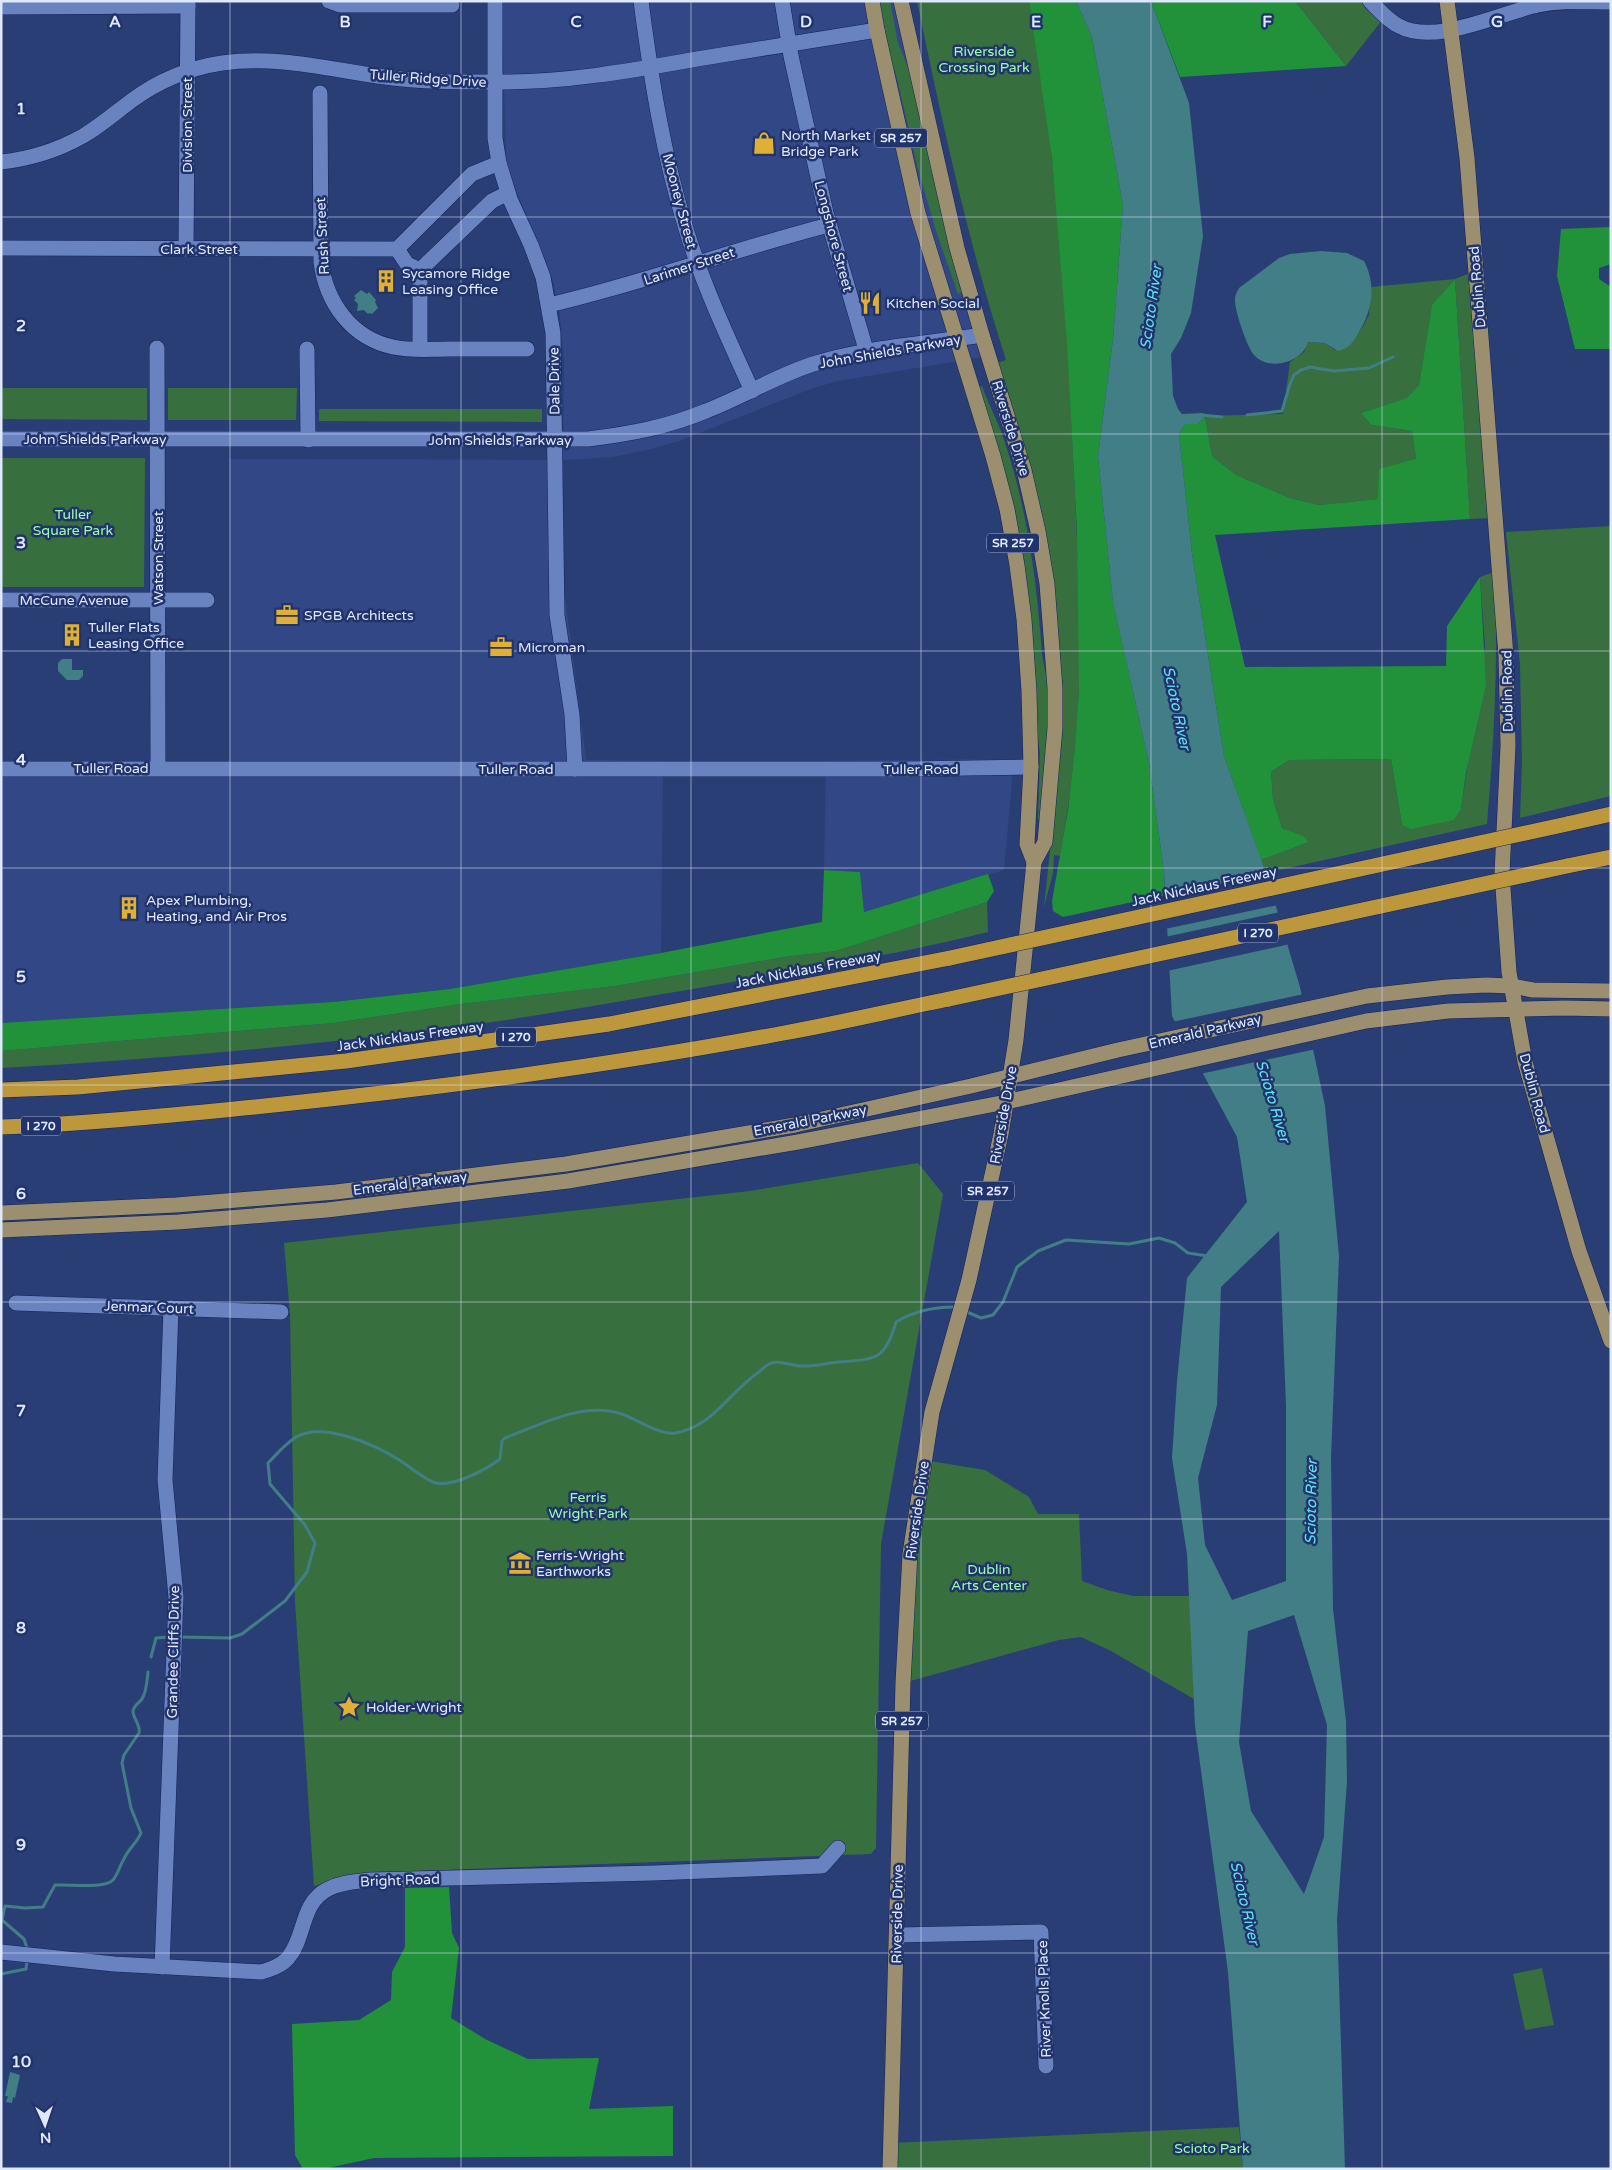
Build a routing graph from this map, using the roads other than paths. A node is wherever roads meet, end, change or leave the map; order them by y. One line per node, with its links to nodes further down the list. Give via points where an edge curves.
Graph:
1 (329, 1): 11 (street, via 340,5)
2 (495, 1): 19 (street, Dale Drive)
3 (641, 1): 17 (street, Mooney Street)
4 (782, 1): 16 (street, Longshore Street)
5 (872, 1): 15 (main road, Riverside Drive / SR 257)
6 (900, 1): 32 (main road, Riverside Drive / SR 257, via 945,204)
7 (1370, 1): 14 (street, via 1391,21 1409,31)
8 (1447, 1): 14 (main road, Dublin Road)
9 (1611, 2): 14 (street, via 1538,5)
10 (188, 3): 13 (street); 18 (street, Division Street)
11 (401, 3): 12 (street)
12 (452, 5)
13 (1, 7)
14 (1451, 29): 54 (main road, Dublin Road, via 1467,158 1505,638 1508,720 1502,874)
15 (877, 30): 16 (street, Tuller Ridge Drive); 33 (main road, Riverside Drive / SR 257, via 918,213)
16 (789, 44): 17 (street, Tuller Ridge Drive); 24 (street, Longshore Street)
17 (650, 67): 19 (street, Tuller Ridge Drive, via 557,80); 29 (street, Mooney Street, via 675,189)
18 (187, 72): 19 (street, Tuller Ridge Drive, via 225,63 295,62 387,78); 21 (street, Tuller Ridge Drive, via 148,90 76,140 44,153); 26 (street, Division Street)
19 (495, 82): 22 (street, Dale Drive, via 495,138)
20 (320, 94): 28 (street, Rush Street)
21 (1, 162)
22 (499, 163): 23 (street, Dale Drive); 27 (street, via 472,174)
23 (508, 193): 30 (street, via 492,201); 31 (street, Dale Drive, via 534,253)
24 (829, 225): 29 (street, Larimer Street); 38 (street, Longshore Street)
25 (1, 248): 26 (street, Clark Street)
26 (186, 249): 28 (street, Clark Street)
27 (397, 249): 28 (street, Clark Street); 30 (street, via 407,264)
28 (320, 250): 36 (street, Rush Street, via 326,288 338,310 360,333 382,344)
29 (698, 263): 31 (street, Larimer Street, via 618,289); 39 (street, Mooney Street)
30 (420, 270): 36 (street)
31 (549, 305): 43 (street, Dale Drive, via 555,361)
32 (982, 335): 33 (street, John Shields Parkway); 53 (main road, Riverside Drive / SR 257, via 1024,470 1038,531 1051,622 1055,688 1052,778 1045,842)
33 (956, 339): 38 (street, John Shields Parkway); 47 (main road, Riverside Drive / SR 257, via 993,456 1017,565 1027,651)
34 (157, 348): 41 (street, Watson Street)
35 (308, 349): 42 (street)
36 (420, 349): 37 (street, Rush Street)
37 (527, 349)
38 (867, 352): 39 (street, John Shields Parkway, via 812,365)
39 (752, 391): 43 (street, John Shields Parkway, via 655,428 613,436)
40 (1, 439): 41 (street, John Shields Parkway)
41 (158, 439): 42 (street, John Shields Parkway); 45 (street, Watson Street)
42 (308, 440): 43 (street, John Shields Parkway)
43 (556, 440): 50 (street, Dale Drive, via 557,615 572,715)
44 (1, 600): 45 (street, McCune Avenue)
45 (158, 600): 46 (street, McCune Avenue); 48 (street, Watson Street)
46 (208, 600)
47 (1031, 767): 50 (street, Tuller Road); 53 (main road, Riverside Drive / SR 257, via 1027,844)
48 (158, 768): 49 (street, Tuller Road); 50 (street, Tuller Road)
49 (1, 769)
50 (575, 769)
51 (1611, 814): 59 (highway, Jack Nicklaus Freeway / I 270, bridge, via 950,958 609,1024 346,1061 78,1087)
52 (1611, 857): 61 (highway, I 270, bridge, via 784,1033 624,1060 351,1097 101,1122)
53 (1034, 862): 58 (main road, Riverside Drive / SR 257)
54 (1510, 986): 55 (main road, Emerald Parkway, via 1533,990); 56 (main road, Dublin Road); 58 (main road, Emerald Parkway, via 1447,987 1367,996)
55 (1611, 991)
56 (1516, 1009): 57 (main road, Emerald Parkway); 60 (main road, Emerald Parkway, via 1448,1010 1348,1024); 67 (main road, Dublin Road, via 1525,1062 1574,1233)
57 (1611, 1009)
58 (1010, 1076): 60 (main road, Riverside Drive / SR 257); 62 (main road, Emerald Parkway, via 795,1125 566,1164 336,1192 176,1205)
59 (1, 1090)
60 (1006, 1102): 63 (main road, Emerald Parkway, via 568,1181 327,1210 178,1222); 69 (main road, Riverside Drive / SR 257, via 969,1280 932,1412 910,1554 903,1683)
61 (1, 1127)
62 (1, 1213)
63 (1, 1230)
64 (16, 1303): 65 (street, Jenmar Court)
65 (171, 1308): 66 (street, Jenmar Court); 71 (street, Grandee Cliffs Drive, via 165,1480 176,1597)
66 (281, 1312)
67 (1611, 1341)
68 (838, 1848): 71 (street, Bright Road, via 822,1866 345,1883 327,1889 315,1898 296,1946 277,1966 261,1972)
69 (897, 1935): 72 (street, River Knolls Place, via 1041,1932); 73 (main road, Riverside Drive / SR 257)
70 (7, 1953): 71 (street, Bright Road)
71 (162, 1967)
72 (1046, 2066)
73 (890, 2169)

